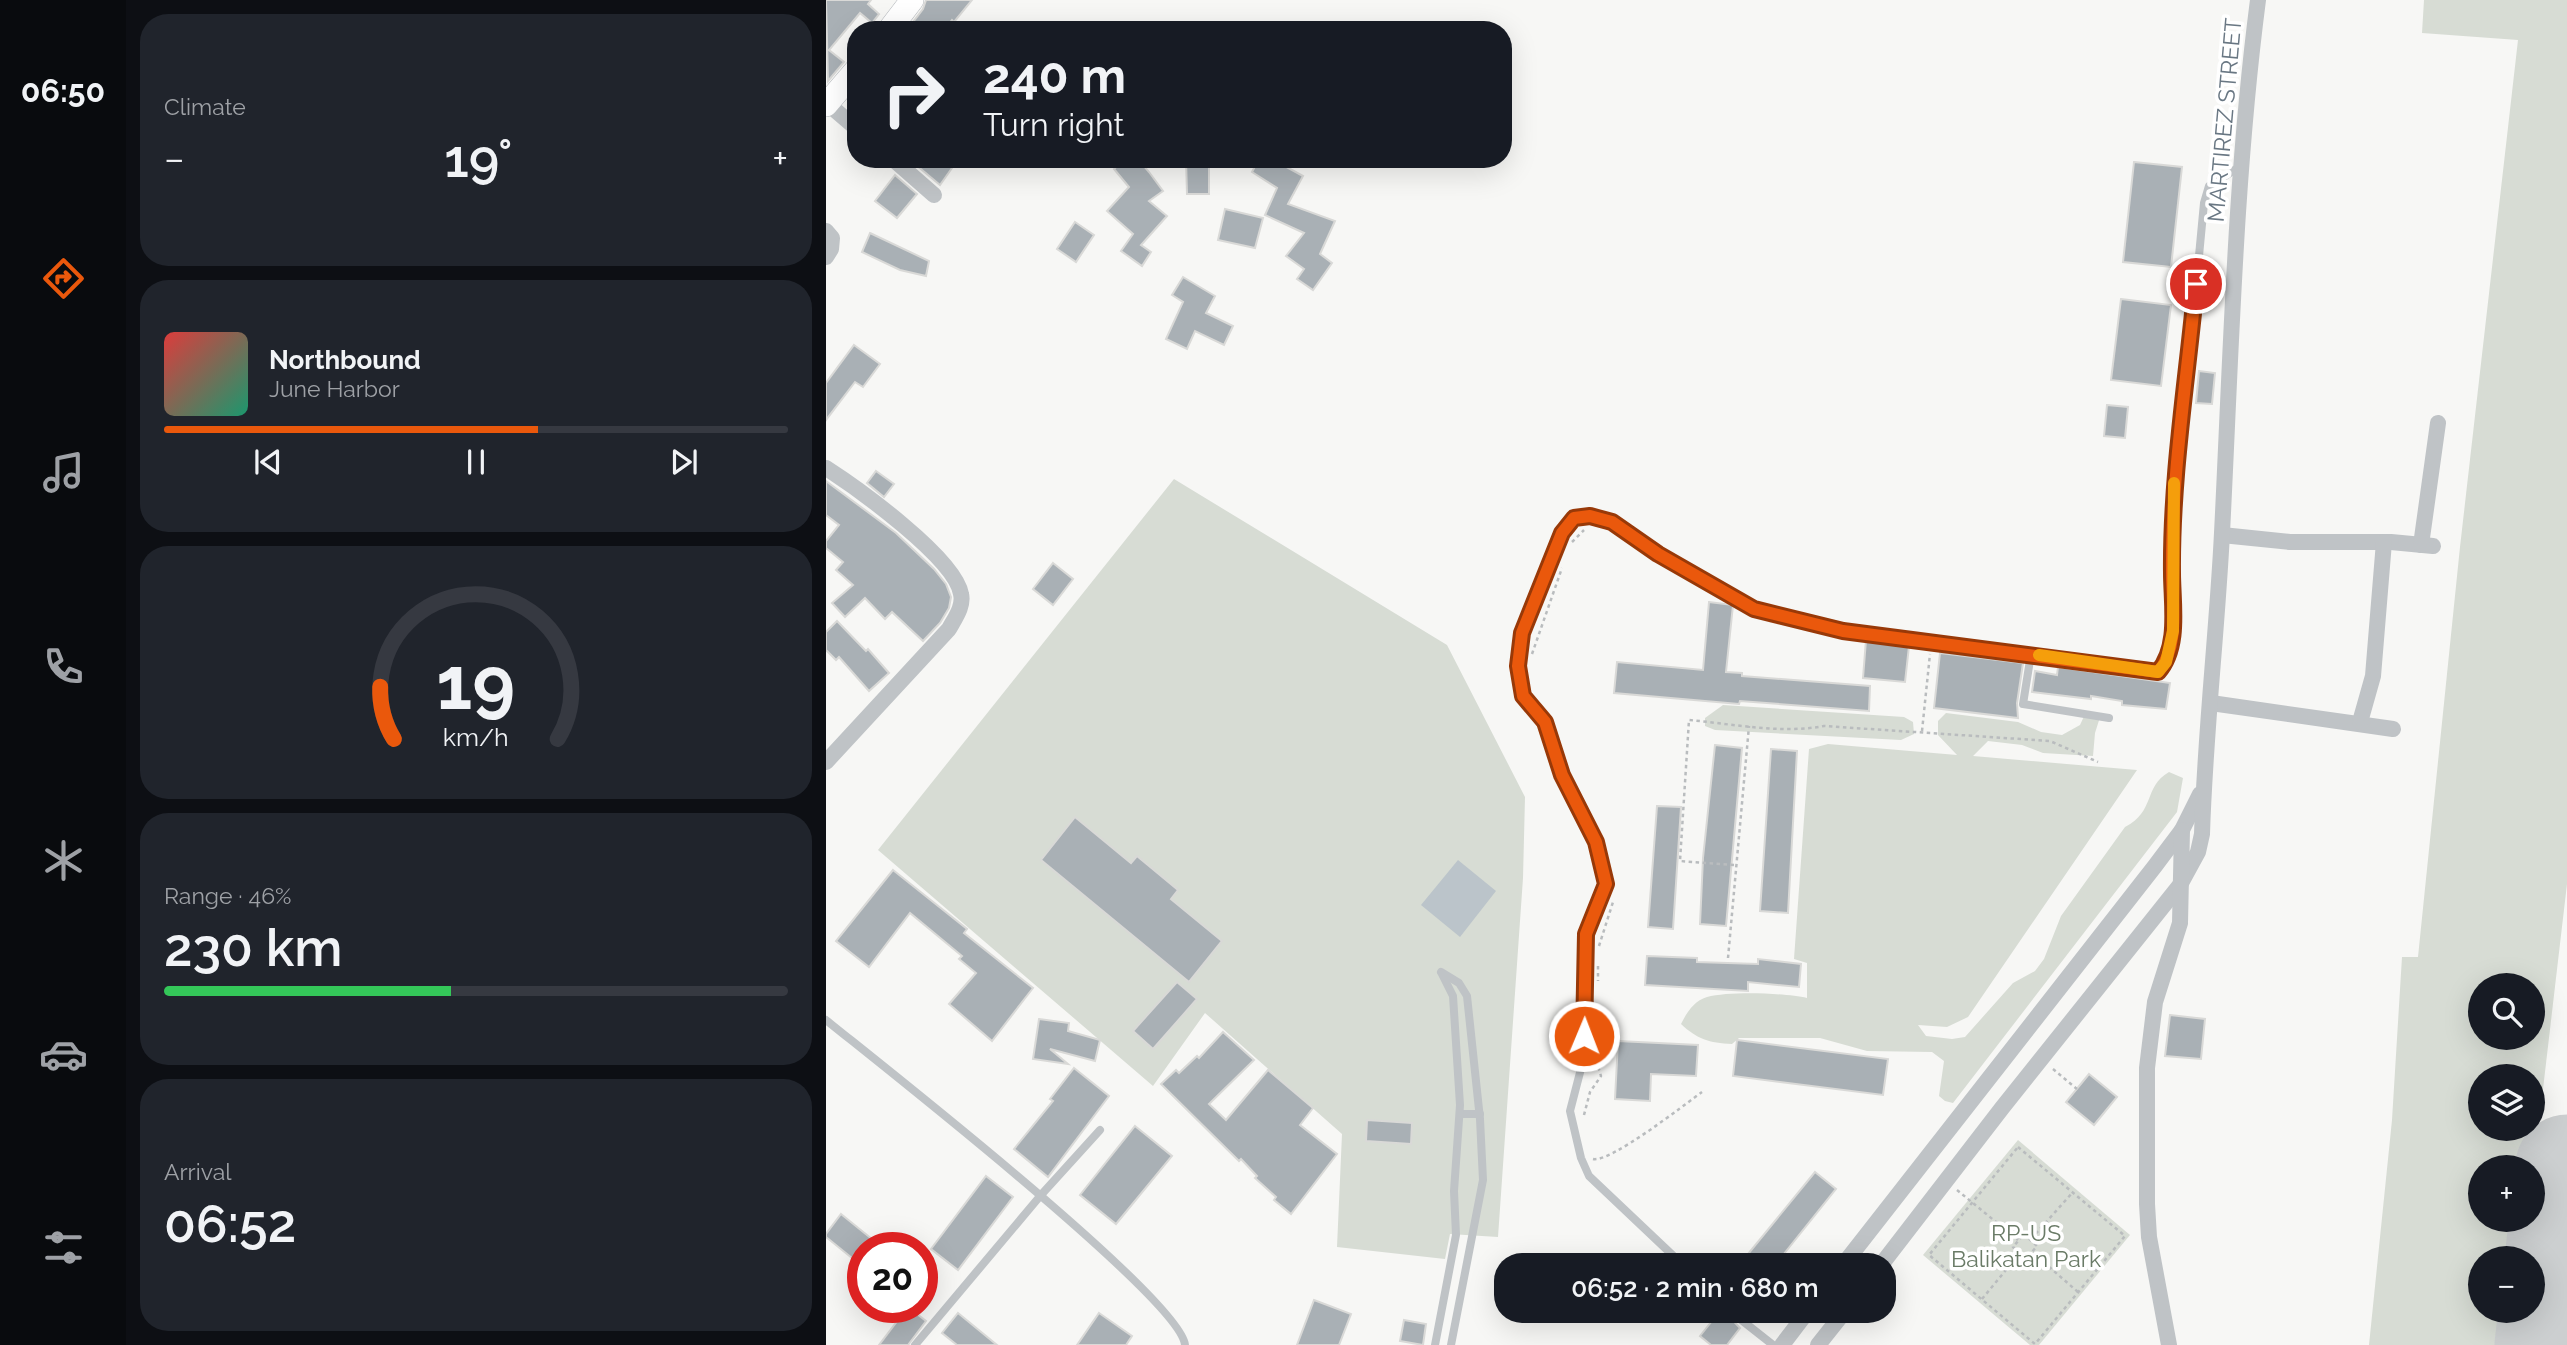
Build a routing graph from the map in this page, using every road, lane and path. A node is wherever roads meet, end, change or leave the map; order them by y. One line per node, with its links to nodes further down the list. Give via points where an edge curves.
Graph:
1 (912, 0): 3 (main road)
2 (2258, 0): 7 (street, MARTIREZ STREET)
3 (896, 21)
4 (847, 80): 5 (main road)
5 (827, 104): 6 (street)
6 (847, 121)
7 (2241, 166): 14 (street, MARTIREZ STREET); 17 (lane, via 2209,186 2204,202 2175,481 2173,631 2166,662 2158,672)
8 (903, 168): 9 (street)
9 (934, 195)
10 (826, 231): 11 (street, via 832,238)
11 (826, 257)
12 (2438, 423): 15 (street, via 2427,545)
13 (826, 468): 24 (street, via 919,540 960,588 962,602 950,629)
14 (2222, 535): 15 (street, via 2290,542); 18 (street, MARTIREZ STREET)
15 (2384, 542): 20 (street, via 2373,676)
16 (1932, 641): 17 (lane); 23 (path); 46 (lane, via 1843,631 1754,609 1612,522 1590,516 1574,518 1562,533 1522,633 1518,666 1523,696 1545,722 1562,775 1596,842 1606,884 1586,934 1584,1057 1570,1111 1589,1176)
17 (2031, 654): 19 (lane, via 2023,704)
18 (2211, 704): 20 (street); 26 (street, MARTIREZ STREET)
19 (2109, 718)
20 (2360, 722): 22 (street)
21 (1749, 726): 23 (path); 28 (path); 28 (path, via 1689,720 1680,861)
22 (2393, 729)
23 (1922, 731): 25 (path, via 2050,741)
24 (826, 762)
25 (2098, 762)
26 (2203, 789): 27 (street); 29 (street, MARTIREZ STREET, via 2202,834)
27 (2182, 830): 29 (street); 33 (street)
28 (1734, 864): 30 (path)
29 (2180, 885): 32 (street, MARTIREZ STREET); 62 (street, via 2180,923 2154,1002 2147,1068 2148,1226)
30 (1728, 958)
31 (826, 1020): 41 (lane)
32 (2042, 1061): 34 (path); 35 (street, MARTIREZ STREET)
33 (1980, 1089): 35 (street); 47 (street)
34 (2077, 1089)
35 (2002, 1108): 39 (street, MARTIREZ STREET)
36 (1460, 1114): 37 (lane); 37 (lane, via 1452,996 1441,972 1459,983 1467,996); 57 (lane, via 1456,1235)
37 (1480, 1114): 58 (lane, via 1483,1180)
38 (1100, 1130): 41 (lane)
39 (1946, 1182): 42 (path); 48 (street, MARTIREZ STREET)
40 (2073, 1192): 42 (path, via 2018,1147); 43 (path); 50 (path, via 2125,1236)
41 (1041, 1195): 55 (lane); 56 (lane, via 1164,1309 1184,1336)
42 (1973, 1201): 44 (path); 51 (path, via 1929,1255)
43 (2031, 1240): 44 (path, via 2024,1234); 45 (path, via 2038,1246)
44 (2018, 1241): 49 (path, via 2012,1247)
45 (2032, 1252): 49 (path, via 2026,1259); 50 (path)
46 (1670, 1253)
47 (1852, 1253)
48 (1890, 1253)
49 (2020, 1253): 51 (path)
50 (2078, 1292): 51 (path, via 2035,1344)
51 (1982, 1299)
52 (1745, 1323): 59 (lane)
53 (1799, 1323): 60 (street)
54 (1835, 1323): 61 (street)
55 (915, 1345)
56 (1185, 1345)
57 (1435, 1345)
58 (1451, 1345)
59 (1773, 1345)
60 (1782, 1345)
61 (1818, 1345)
62 (2169, 1345)

